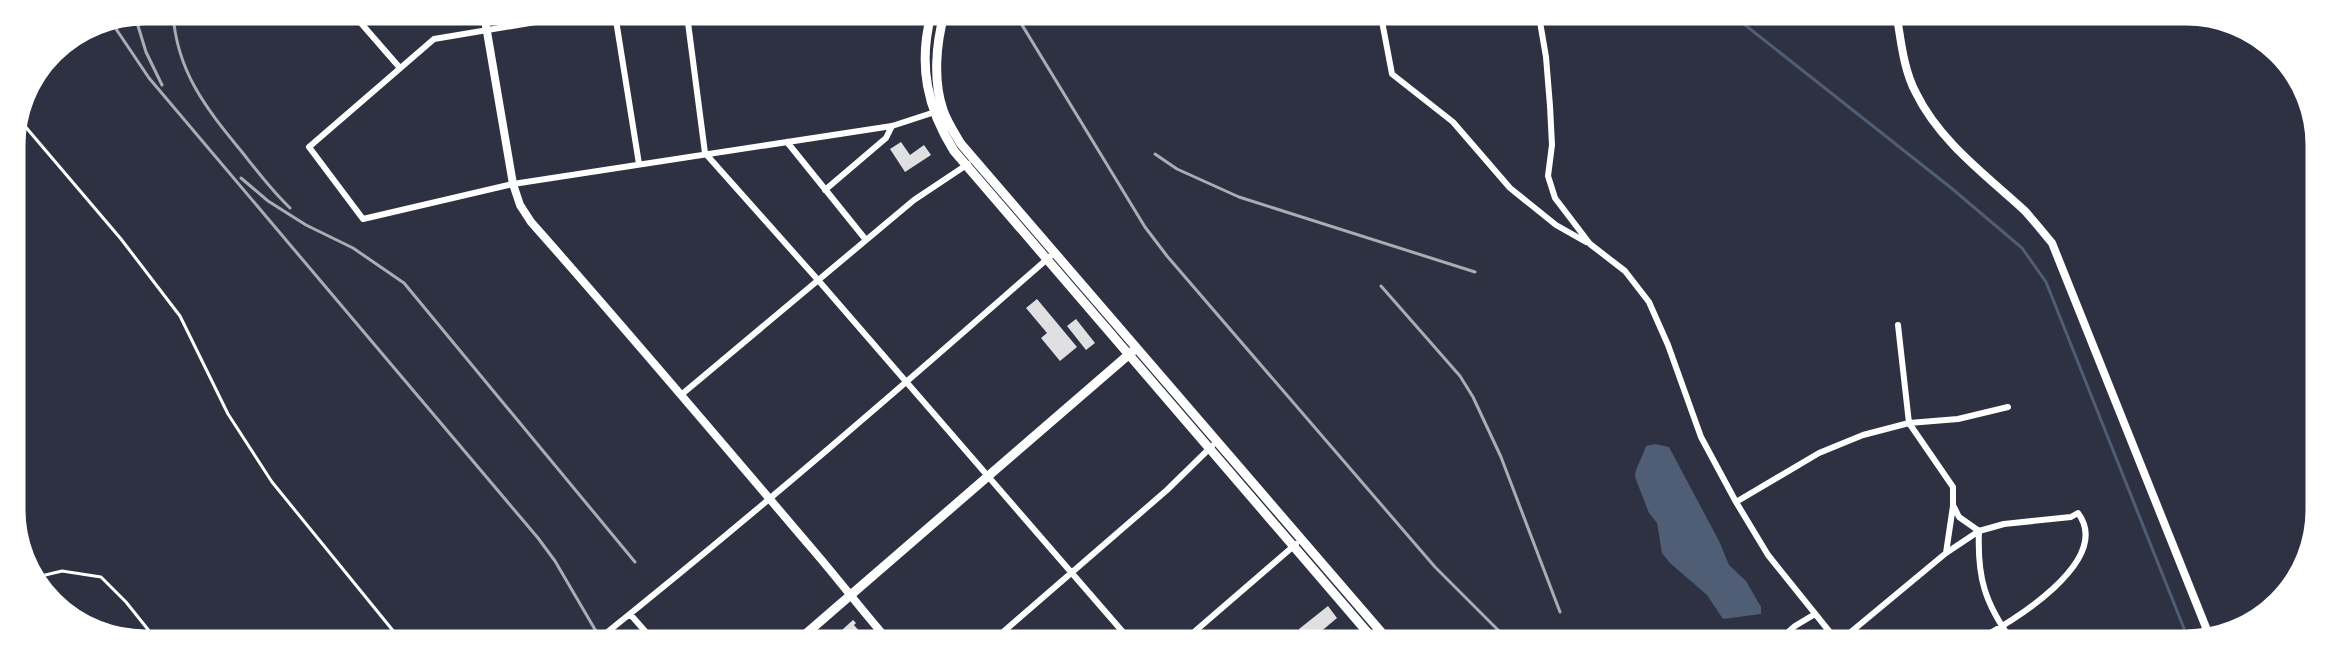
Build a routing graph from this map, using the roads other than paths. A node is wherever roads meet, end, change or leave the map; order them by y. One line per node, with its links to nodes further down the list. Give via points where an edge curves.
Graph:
1 (362, 24): 12 (street)
2 (485, 24): 11 (street)
3 (522, 24): 11 (street)
4 (616, 24): 19 (street)
5 (688, 24): 17 (street)
6 (930, 24): 13 (main road, via 925,48 927,90)
7 (942, 24): 13 (main road, via 938,48)
8 (1383, 24): 23 (street, via 1392,74 1453,123 1510,188 1556,225)
9 (1540, 24): 23 (street, via 1552,145 1548,176 1555,198)
10 (1898, 24): 47 (street, via 1914,91 1931,120 2052,243)
11 (486, 30): 12 (street, via 434,39); 20 (street)
12 (400, 69): 20 (street, via 309,147 363,219)
13 (938, 111): 14 (street); 18 (main road, via 942,133)
14 (892, 126): 16 (street); 21 (street, via 886,138)
15 (26, 127): 49 (lane, via 121,239 180,316 228,414 272,482)
16 (787, 142): 17 (street); 21 (street)
17 (705, 153): 19 (street); 25 (street)
18 (969, 163): 22 (street, via 914,200); 24 (main road)
19 (639, 164): 20 (street)
20 (513, 184): 29 (street, via 531,222)
21 (825, 190): 22 (street)
22 (866, 240): 25 (street)
23 (1590, 244): 35 (street, via 1625,271 1649,302 1701,437)
24 (1050, 256): 27 (main road); 28 (street)
25 (818, 280): 28 (street); 29 (street)
26 (1898, 325): 31 (street)
27 (1132, 351): 32 (main road); 33 (main road)
28 (907, 381): 33 (street); 34 (street)
29 (681, 395): 34 (street)
30 (2008, 407): 31 (street, via 1958,419)
31 (1909, 423): 35 (street, via 1863,435 1819,453); 36 (street, via 1953,486)
32 (1213, 445): 38 (main road); 39 (main road); 41 (street, via 1167,490)
33 (988, 476): 41 (street); 43 (main road)
34 (769, 500): 43 (street); 44 (street)
35 (1736, 502): 45 (street, via 1768,555)
36 (1953, 505): 37 (street, via 1959,517); 40 (street)
37 (1979, 531): 40 (street); 46 (street, via 1984,593); 46 (street, via 2078,513 2085,523 2086,546 2071,568 2052,590)
38 (1301, 540): 39 (street); 58 (main road)
39 (1293, 547): 56 (street); 57 (main road)
40 (1946, 553): 61 (street)
41 (1071, 571): 54 (street); 55 (street)
42 (43, 576): 48 (lane, via 62,571 101,577)
43 (850, 597): 52 (main road); 53 (street)
44 (630, 614): 50 (street); 51 (street)
45 (1815, 614): 59 (street); 60 (street)
46 (2001, 626): 62 (street); 63 (street)
47 (2207, 629)
48 (149, 631)
49 (393, 631)
50 (609, 631)
51 (645, 631)
52 (809, 631)
53 (880, 631)
54 (1004, 631)
55 (1122, 631)
56 (1195, 631)
57 (1366, 631)
58 (1379, 631)
59 (1789, 631)
60 (1831, 631)
61 (1850, 631)
62 (1992, 631)
63 (2005, 631)

